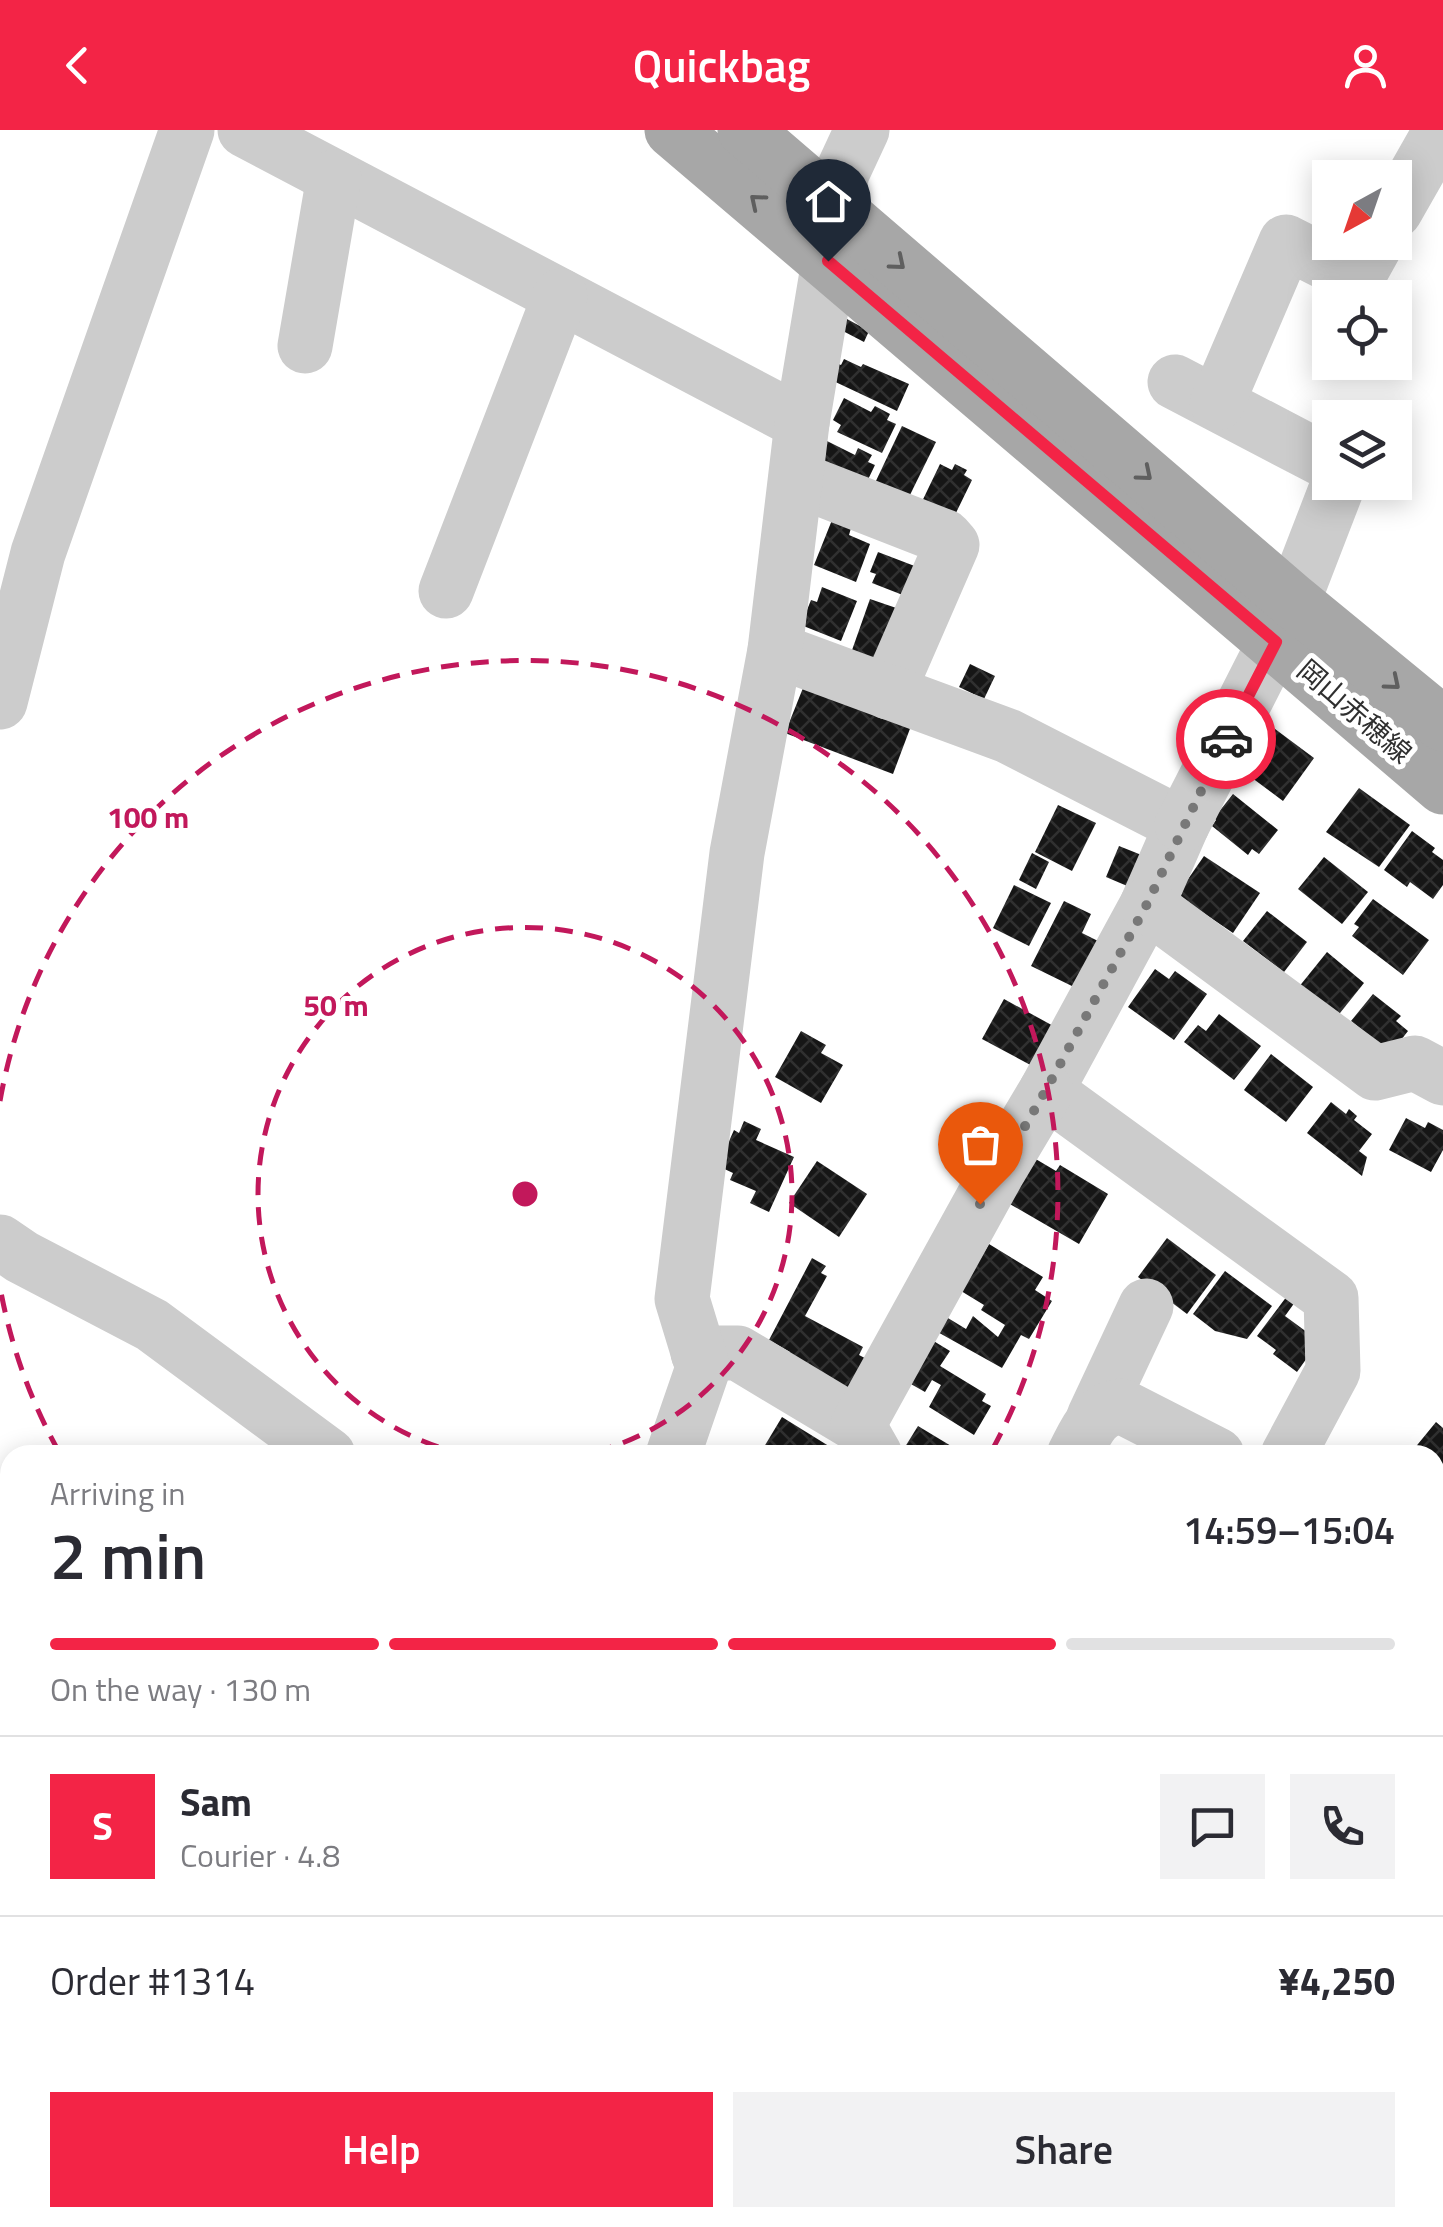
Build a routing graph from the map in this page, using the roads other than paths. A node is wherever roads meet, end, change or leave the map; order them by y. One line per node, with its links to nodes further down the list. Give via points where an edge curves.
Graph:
1 (187, 130): 23 (street, via 38,554)
2 (244, 130): 7 (street)
3 (672, 130): 9 (main road, 岡山赤穂線, one-way to 3)
4 (745, 130): 9 (main road, 岡山赤穂線)
5 (862, 130): 9 (street, via 842,173)
6 (1441, 130): 8 (street)
7 (334, 177): 13 (street); 14 (street)
8 (1412, 181)
9 (832, 235): 15 (street); 20 (main road, 岡山赤穂線)
10 (1312, 255): 16 (street, via 1286,242 1196,393)
11 (1322, 260): 12 (street, via 1357,278)
12 (1367, 260)
13 (560, 296): 15 (street); 19 (street)
14 (305, 346)
15 (802, 423): 17 (street)
16 (1312, 454)
17 (796, 479): 21 (street); 22 (street, via 946,537 952,545)
18 (1332, 500): 20 (street)
19 (446, 591)
20 (1284, 621): 24 (main road, 岡山赤穂線, one-way to 24); 25 (main road, 岡山赤穂線); 26 (street)
21 (776, 650): 22 (street); 32 (street, via 736,853 682,1299)
22 (888, 692): 26 (street, via 1008,736)
23 (0, 702)
24 (1443, 724)
25 (1443, 787)
26 (1182, 825): 27 (street)
27 (1147, 904): 28 (street, via 1374,1072 1415,1063); 29 (street)
28 (1443, 1078)
29 (1046, 1090): 34 (street, via 997,1173); 38 (street, via 1332,1298 1333,1371)
30 (0, 1242): 35 (street, via 152,1325)
31 (1146, 1306): 33 (street)
32 (698, 1353): 34 (street, via 738,1353); 36 (street, via 703,1368)
33 (1084, 1436): 37 (street, via 1108,1408 1122,1406)
34 (866, 1440)
35 (314, 1445)
36 (676, 1445)
37 (1198, 1445)
38 (1293, 1445)

